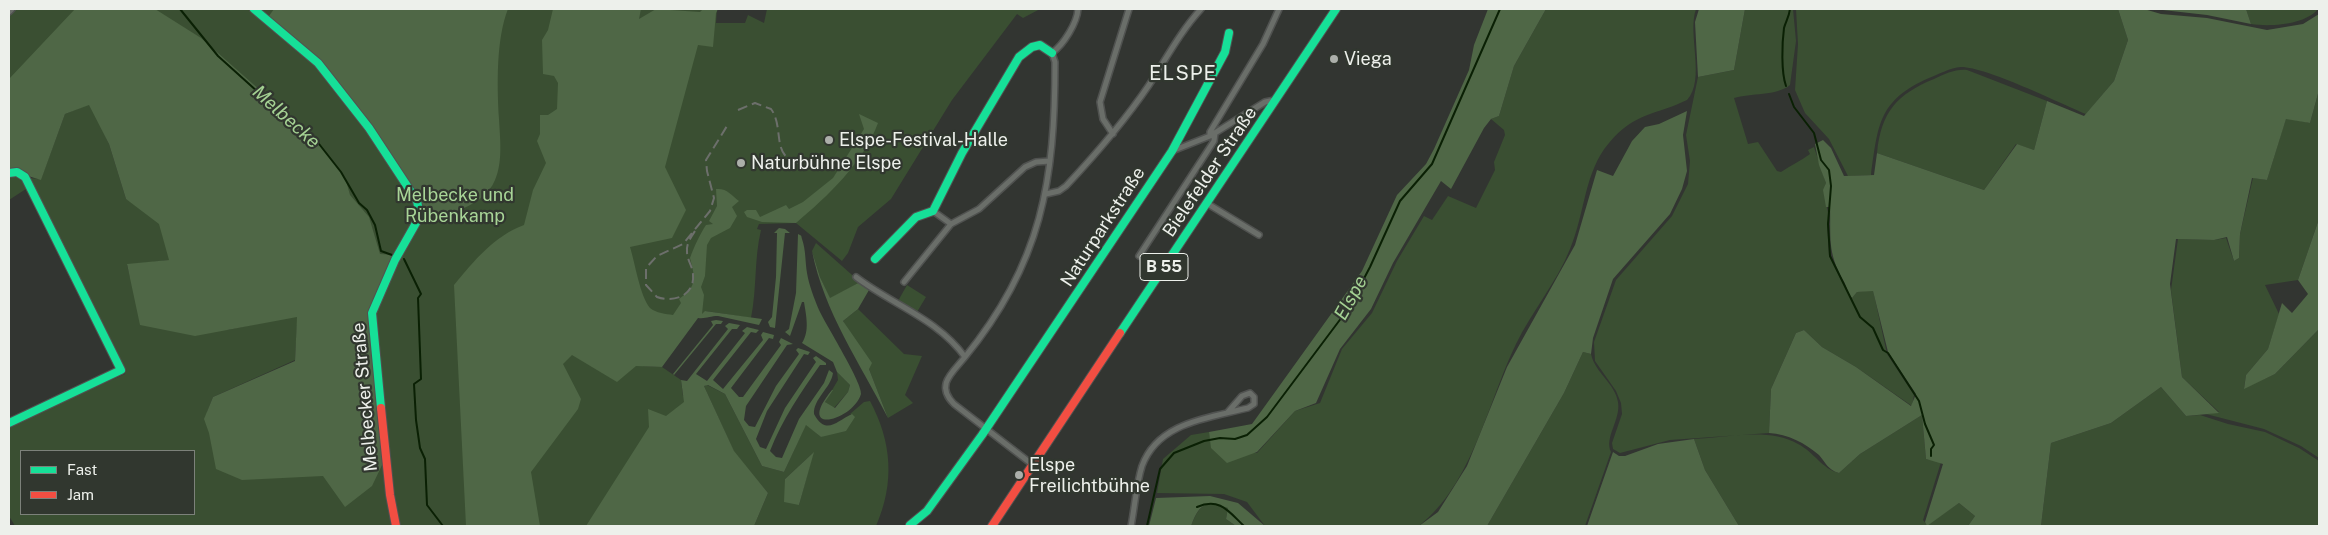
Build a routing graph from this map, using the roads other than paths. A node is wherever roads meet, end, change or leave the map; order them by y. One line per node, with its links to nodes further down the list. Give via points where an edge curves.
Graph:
1 (12, 9): 8 (street)
2 (254, 9): 32 (street, Melbecker Straße, via 318,63 369,128 417,200 420,216 372,313)
3 (1078, 9): 10 (street, via 1078,17)
4 (1129, 9): 12 (street, via 1100,102 1103,119)
5 (1201, 9): 12 (street, via 1187,24)
6 (1279, 9): 13 (street, via 1263,44 1210,132)
7 (1336, 9): 11 (street, Bielefelder Straße / B 55)
8 (9, 12)
9 (1229, 33): 14 (street, Naturparkstraße, via 1225,52)
10 (1052, 53): 15 (street, via 1055,62 1055,124); 19 (street, via 1045,47 1033,45 1027,48 962,153)
11 (1276, 99): 13 (street, via 1265,102); 18 (street, Bielefelder Straße / B 55)
12 (1113, 134): 17 (street, via 1066,186)
13 (1213, 135): 14 (street); 22 (street, via 1214,141)
14 (1172, 151): 29 (street, Naturparkstraße)
15 (1050, 161): 17 (street); 20 (street, via 1025,167 979,209)
16 (9, 174): 28 (street, via 17,172 25,177 121,370)
17 (1046, 194): 26 (street, via 1040,221 1007,297)
18 (1208, 204): 21 (street); 30 (street, Bielefelder Straße / B 55)
19 (933, 211): 20 (street); 23 (street, via 916,217)
20 (951, 224): 25 (street)
21 (1259, 236)
22 (1139, 256)
23 (875, 259)
24 (856, 277): 26 (street, via 947,336)
25 (904, 282)
26 (965, 357): 29 (street, via 946,381 945,392 954,404)
27 (1228, 412): 27 (street, via 1251,406 1254,396 1242,396); 34 (street, via 1179,427 1148,452)
28 (9, 423)
29 (986, 429): 30 (street); 31 (street, Naturparkstraße, via 928,511)
30 (1033, 465): 33 (street, Bielefelder Straße / B 55)
31 (910, 524)
32 (396, 526)
33 (992, 526)
34 (1130, 526)

